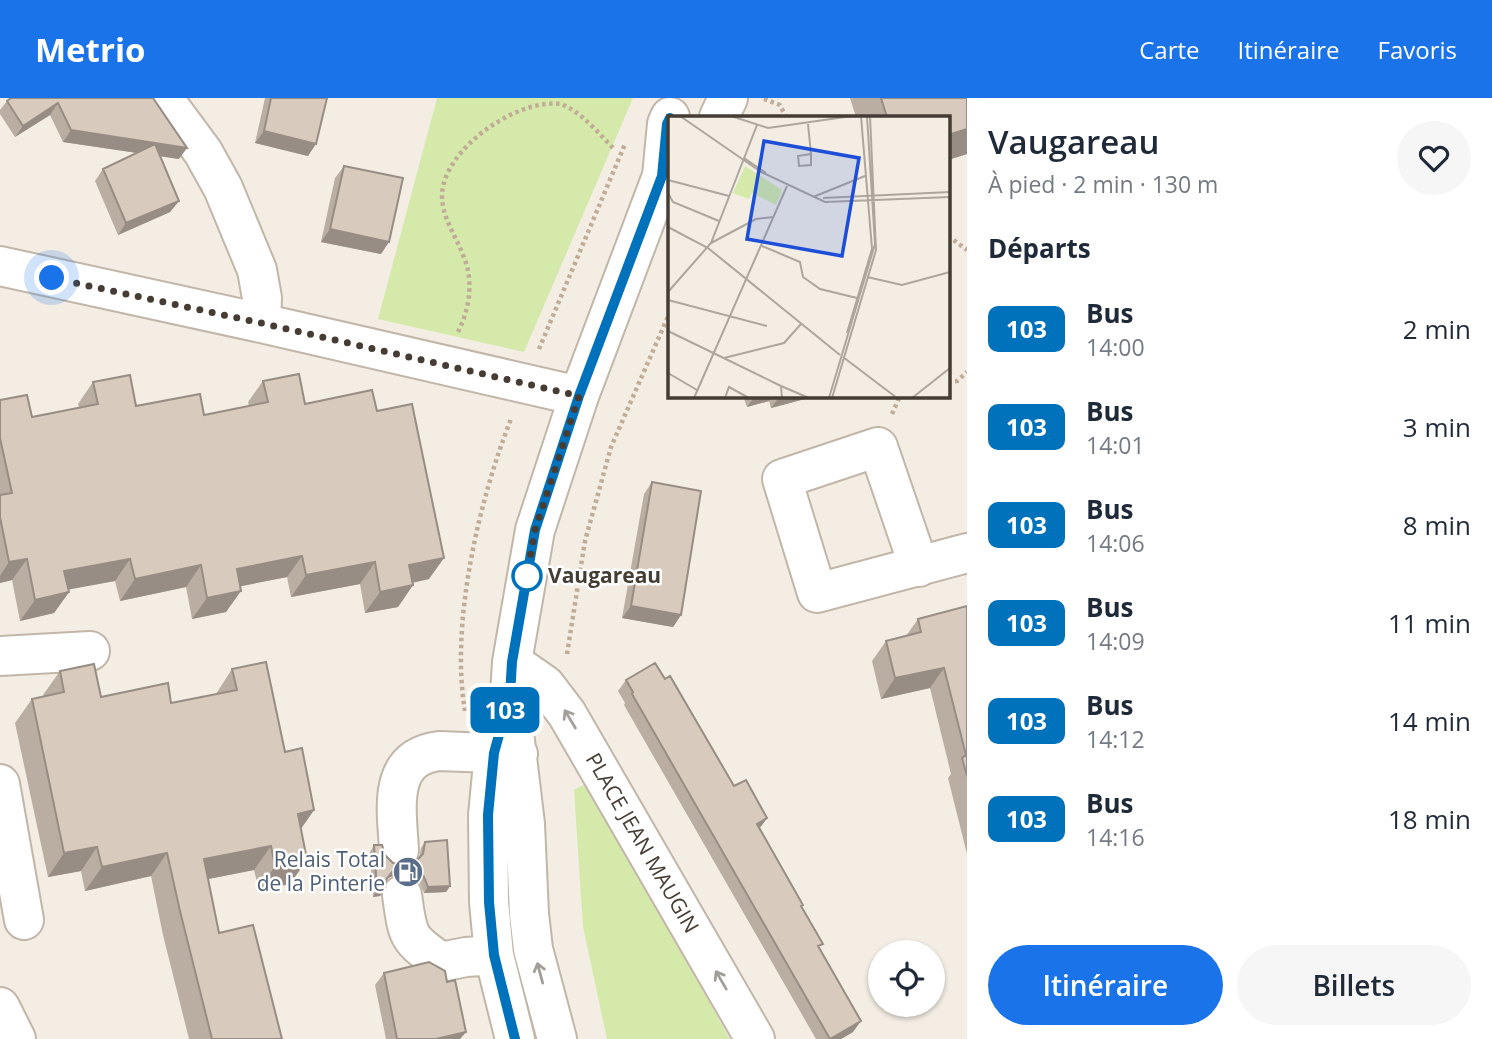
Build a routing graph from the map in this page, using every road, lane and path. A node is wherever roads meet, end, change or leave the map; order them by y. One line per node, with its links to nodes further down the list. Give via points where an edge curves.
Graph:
1 (163, 98): 19 (street, via 223,188 257,270)
2 (565, 98): 7 (path)
3 (678, 98): 8 (street)
4 (728, 98): 9 (street)
5 (763, 98): 10 (path, via 780,106)
6 (544, 100): 7 (path); 20 (path, via 526,103 493,120 460,150 445,178 443,209 470,282 464,320)
7 (561, 104): 13 (path)
8 (670, 116)
9 (719, 116)
10 (785, 116)
11 (668, 122): 14 (street)
12 (629, 134): 21 (path)
13 (614, 149)
14 (666, 173): 24 (street)
15 (950, 237): 16 (path)
16 (967, 250)
17 (0, 266): 19 (street)
18 (668, 317): 30 (path, via 611,447 585,541)
19 (261, 323): 24 (street)
20 (453, 343)
21 (537, 355)
22 (967, 372): 23 (path)
23 (950, 382)
24 (579, 396): 29 (street, via 535,530)
25 (967, 553): 26 (street)
26 (919, 567)
27 (90, 650): 28 (street)
28 (0, 656)
29 (511, 678): 30 (street, PLACE JEAN MAUGIN, via 545,685); 31 (street)
30 (557, 699): 41 (street, PLACE JEAN MAUGIN, one-way to 30)
31 (506, 754): 33 (street, via 429,752 413,761 400,775); 36 (street, via 489,784); 40 (street, one-way to 31, via 533,948 525,824)
32 (0, 784): 35 (street)
33 (399, 850)
34 (402, 895): 36 (street, via 408,934 441,962)
35 (24, 920)
36 (494, 955): 39 (street)
37 (0, 1007): 38 (street)
38 (16, 1039)
39 (515, 1039)
40 (557, 1039)
41 (755, 1039)

